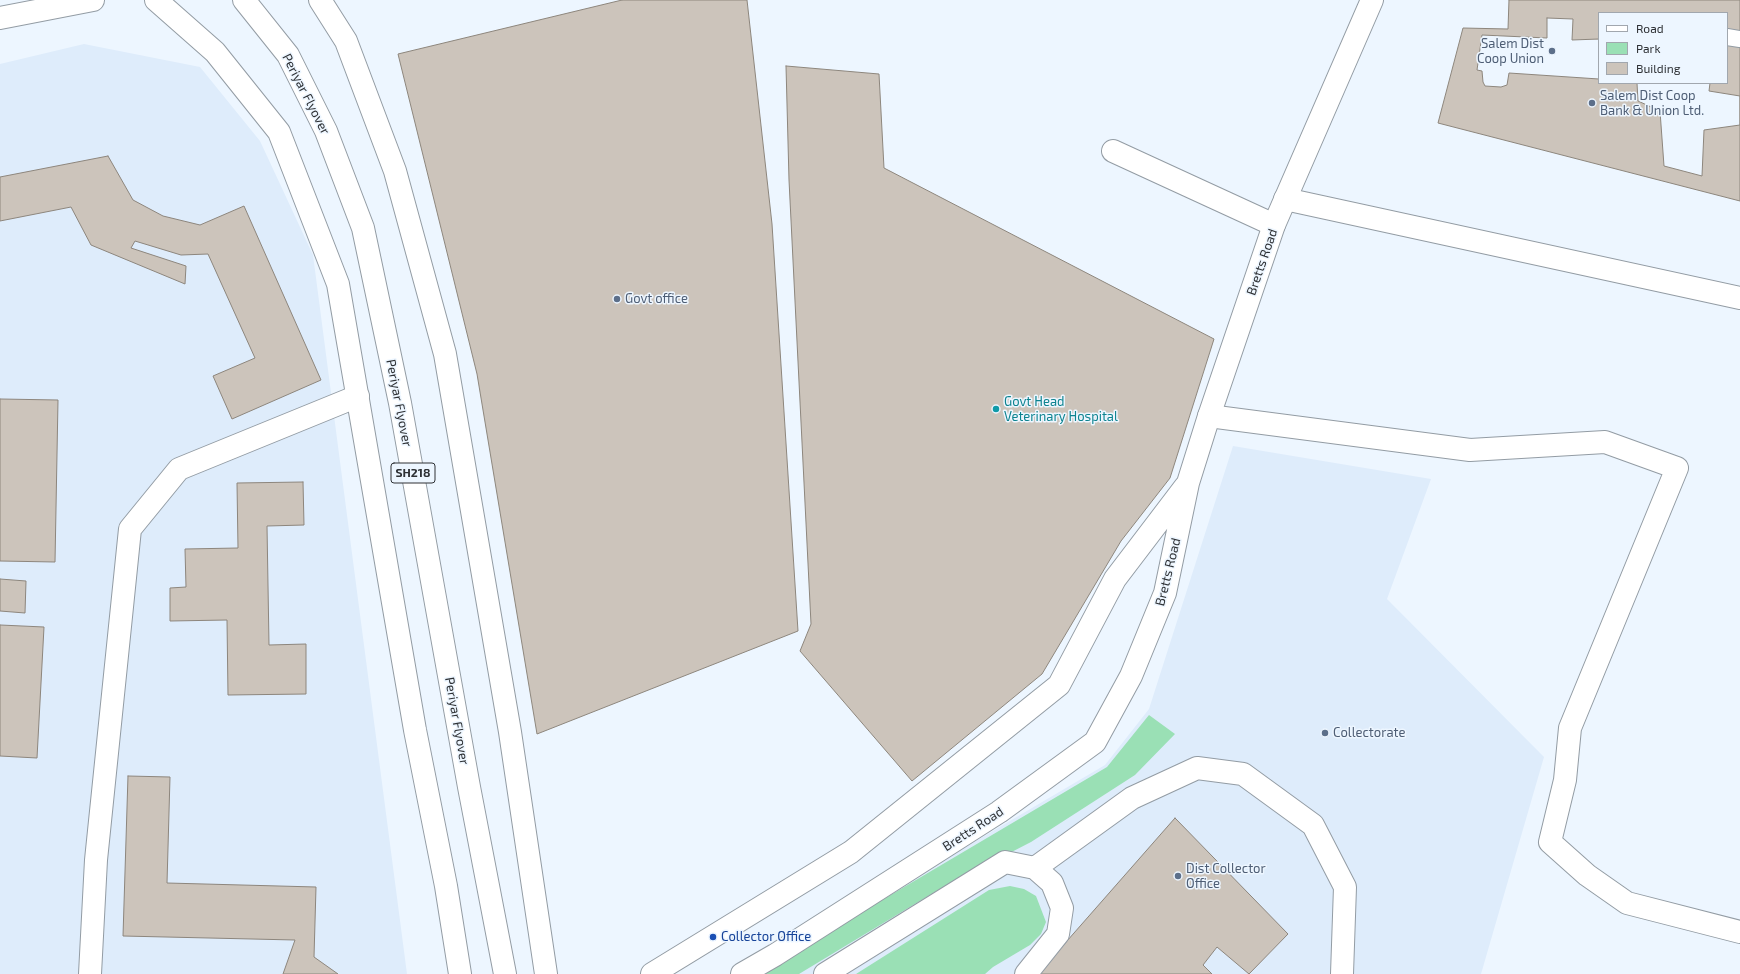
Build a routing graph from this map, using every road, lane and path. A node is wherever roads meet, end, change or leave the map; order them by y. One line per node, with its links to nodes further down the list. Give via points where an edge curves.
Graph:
1 (93, 0): 6 (street)
2 (156, 0): 13 (street, via 215,52 278,132 338,284)
3 (244, 0): 20 (street, Periyar Flyover / SH218, via 288,55 326,131 363,228 400,403)
4 (320, 0): 21 (street, via 346,41 395,171 445,354 510,732)
5 (1372, 0): 10 (street, Bretts Road)
6 (0, 18)
7 (1728, 37): 8 (lane)
8 (1740, 39)
9 (1113, 151): 11 (street)
10 (1285, 199): 11 (street, Bretts Road); 12 (street)
11 (1274, 225): 14 (street, Bretts Road)
12 (1740, 298)
13 (358, 396): 18 (street, via 179,469 130,529 96,860); 19 (street)
14 (1208, 416): 15 (street, Bretts Road); 17 (street, via 1470,450 1605,442 1677,468 1570,728 1565,780 1550,842 1587,875 1627,903)
15 (1188, 483): 22 (street, via 1115,579 1059,685 852,852); 23 (street, Bretts Road, via 1165,593 1131,676 1095,742 999,812)
16 (1035, 868): 24 (street, via 1005,862); 25 (street, via 1052,883 1062,908 1058,934); 26 (street, via 1132,798 1197,768 1242,774 1313,825 1345,887)
17 (1740, 932)
18 (90, 974)
19 (460, 974)
20 (505, 974)
21 (546, 974)
22 (652, 974)
23 (742, 974)
24 (825, 974)
25 (1026, 974)
26 (1342, 974)

